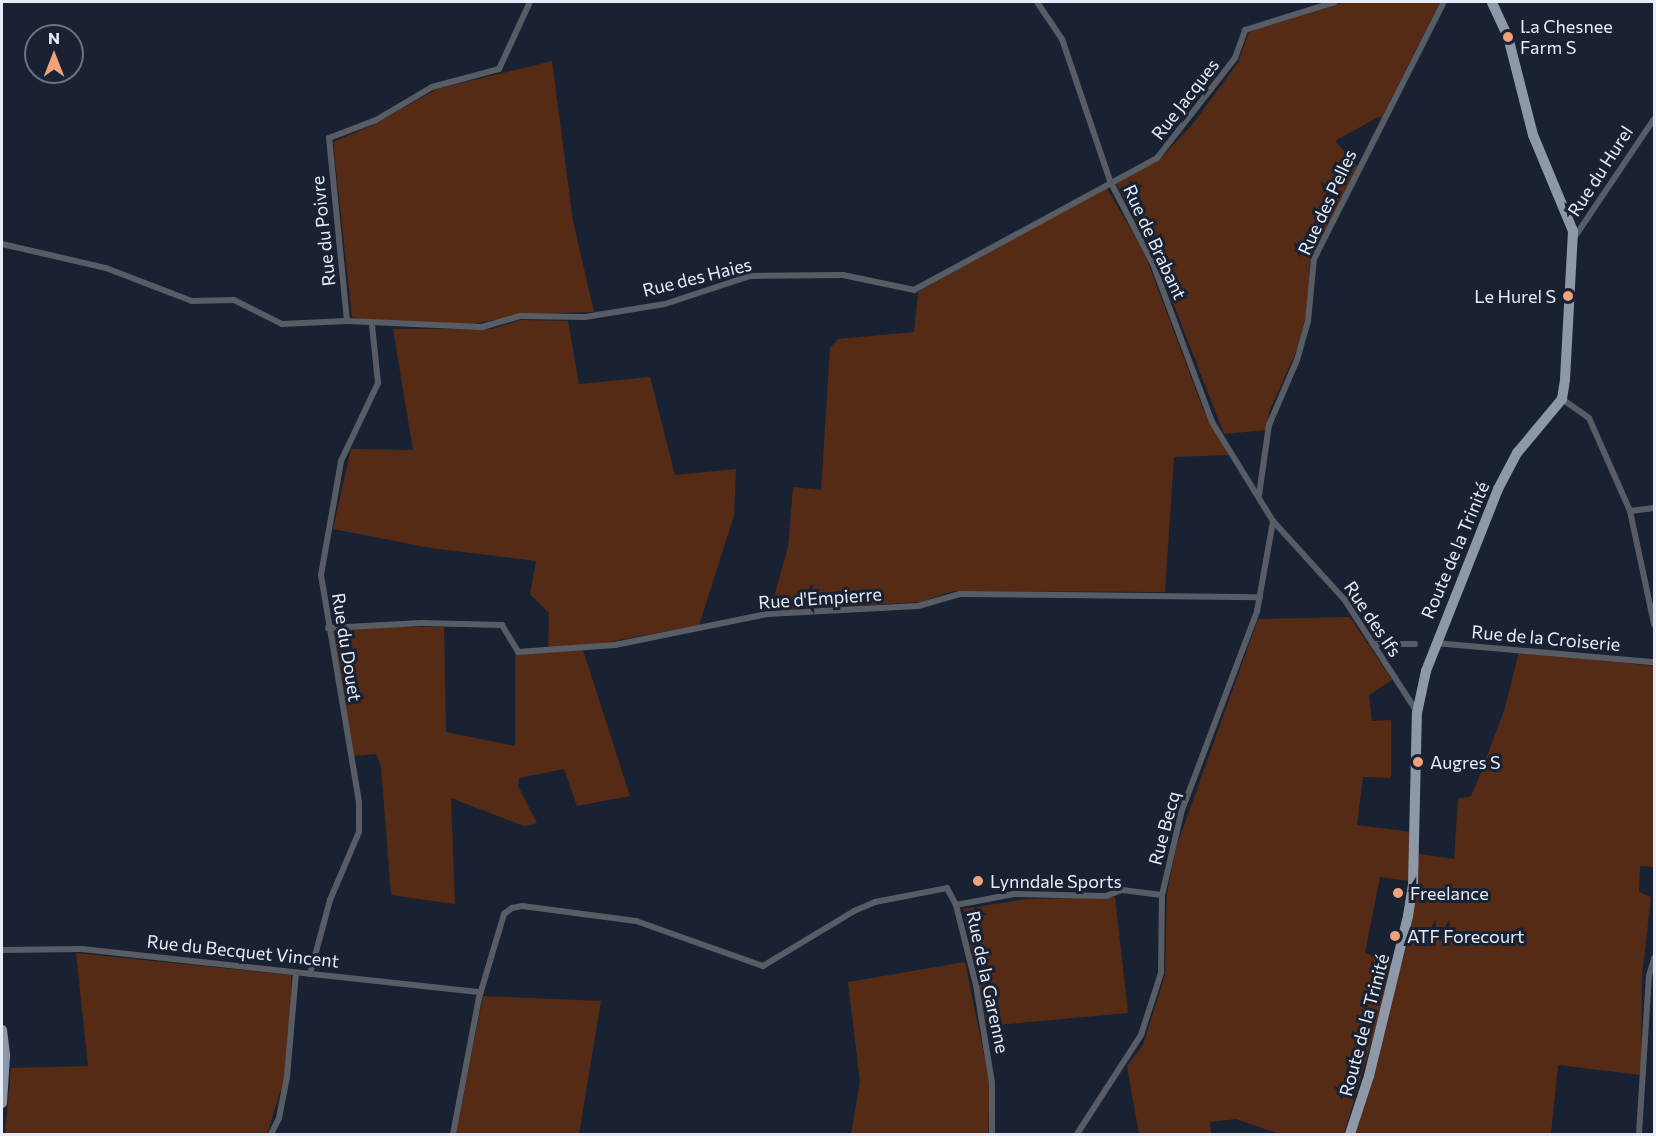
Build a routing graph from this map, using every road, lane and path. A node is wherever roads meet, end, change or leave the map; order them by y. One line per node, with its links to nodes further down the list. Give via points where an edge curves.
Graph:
1 (530, 2): 10 (street, Rue du Poivre, via 499,69 432,87 376,120 329,138)
2 (1037, 2): 7 (street, Rue de Brabant, via 1062,39)
3 (1335, 2): 7 (street, Rue Jacques, via 1245,30 1235,58 1157,158)
4 (1444, 2): 13 (street, Rue des Pelles, via 1314,259 1308,321 1297,360 1276,400)
5 (1492, 2): 8 (main road, via 1508,37 1533,135 1573,231)
6 (1654, 120): 8 (street, Rue du Hurel)
7 (1110, 181): 11 (street, Rue des Haies, via 914,290 843,275 750,276 664,304 585,317 520,316 482,327); 13 (street, Rue de Brabant, via 1153,264 1212,422)
8 (1572, 240): 12 (main road)
9 (2, 244): 10 (street, Rue des Haies, via 106,268 192,301 234,300 282,324)
10 (347, 321): 11 (street, Rue des Haies)
11 (372, 325): 19 (street, Rue du Douet, via 378,383 341,461 321,575)
12 (1562, 399): 15 (street, via 1589,418); 20 (main road, Route de la Trinité, via 1518,453 1498,489)
13 (1259, 496): 16 (street, Rue de Brabant)
14 (1654, 508): 15 (street)
15 (1630, 511): 18 (street)
16 (1273, 521): 17 (street, Rue Becq); 21 (street, Rue des Ifs, via 1344,599)
17 (1260, 597): 19 (street, Rue d'Empierre, via 960,594 918,606 767,614 615,645 518,652 501,625 410,623); 25 (street, Rue Becq, via 1182,810)
18 (1654, 624)
19 (328, 628): 30 (street, Rue du Douet, via 359,802 359,832 330,900)
20 (1435, 643): 23 (street, Rue de la Croiserie); 24 (main road, Route de la Trinité)
21 (1373, 644): 22 (street); 24 (street, Rue des Ifs)
22 (1415, 644)
23 (1654, 662)
24 (1417, 713): 38 (main road, Route de la Trinité, via 1413,885 1369,1076)
25 (1162, 895): 26 (street, via 1122,890 1106,896 1014,894); 37 (street, Rue Becq, via 1161,973 1141,1035)
26 (956, 905): 31 (street, Rue de la Garenne, via 947,888 875,902 763,966 636,921 522,906 504,914); 36 (street, Rue de la Garenne, via 988,1055)
27 (2, 950): 29 (street, Rue du Becquet Vincent, via 82,949)
28 (1654, 958): 39 (street, via 1649,975)
29 (296, 972): 30 (street, Rue du Becquet Vincent); 34 (street, via 287,1077 279,1118)
30 (310, 974): 31 (street, Rue du Becquet Vincent)
31 (481, 992): 35 (street)
32 (2, 1030): 33 (main road)
33 (2, 1103)
34 (271, 1134)
35 (453, 1134)
36 (992, 1134)
37 (1077, 1134)
38 (1350, 1134)
39 (1639, 1134)

